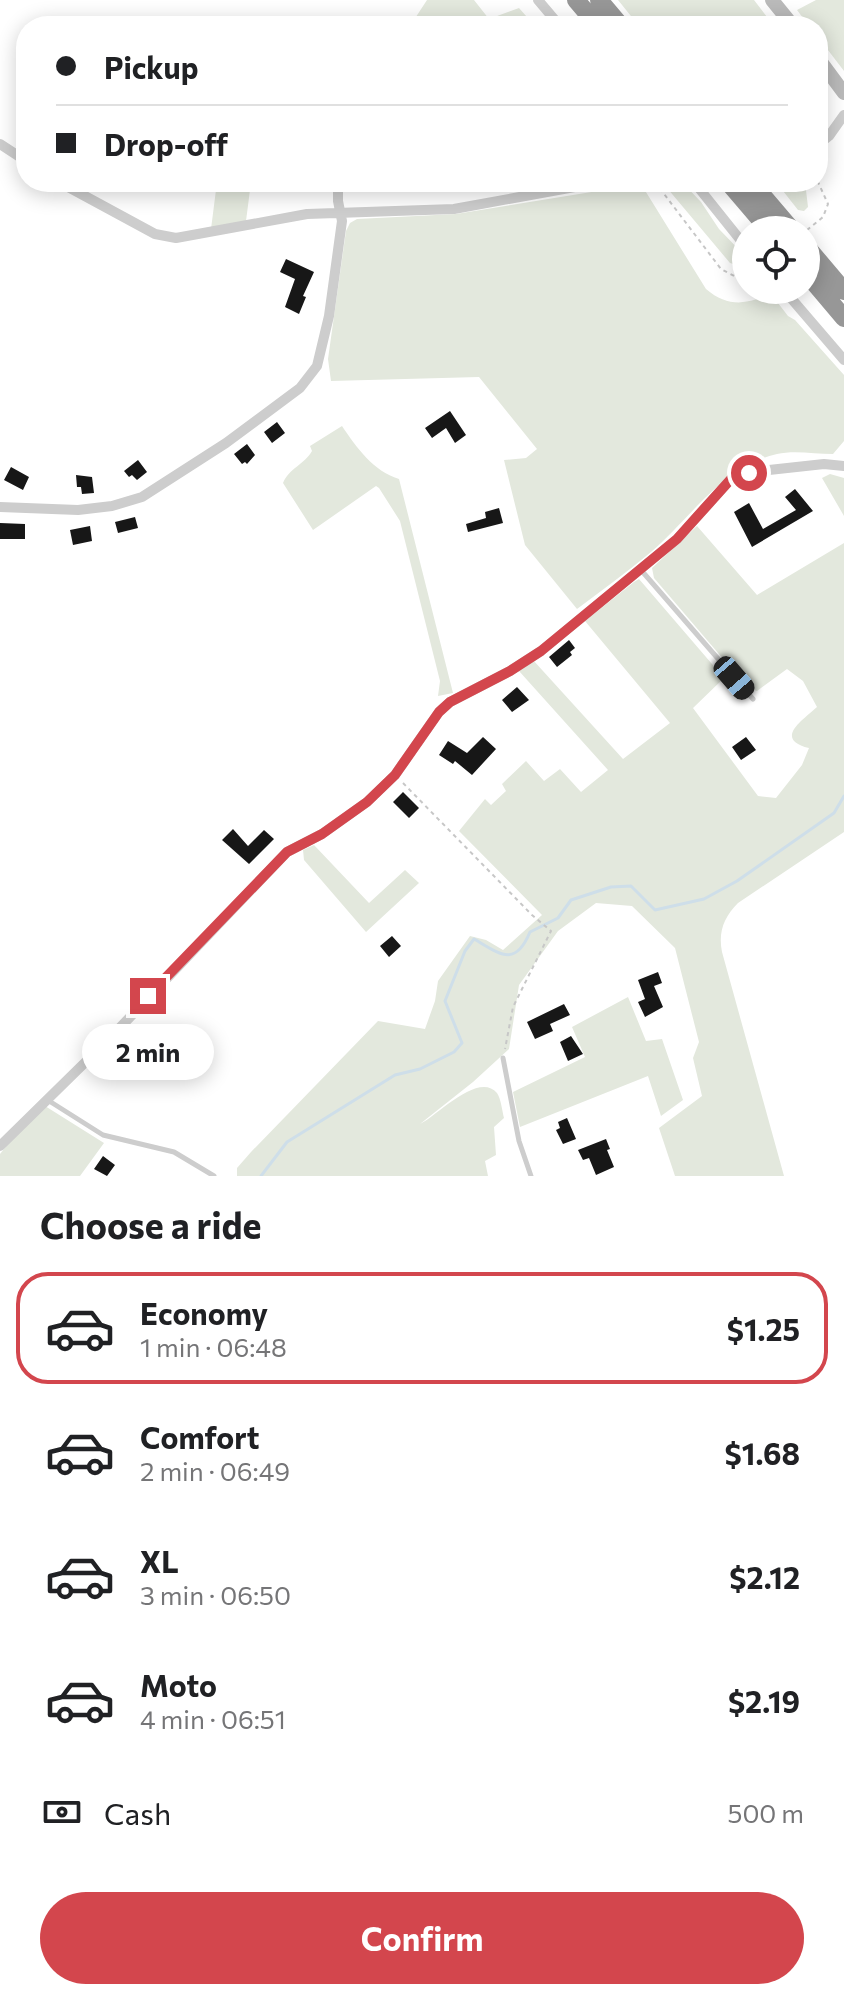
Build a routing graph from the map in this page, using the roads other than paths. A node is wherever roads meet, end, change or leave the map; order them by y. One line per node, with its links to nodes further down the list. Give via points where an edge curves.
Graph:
1 (538, 0): 5 (street)
2 (576, 0): 6 (highway)
3 (599, 0): 7 (highway)
4 (772, 0): 8 (main road)
5 (552, 16)
6 (590, 16)
7 (613, 16)
8 (785, 16)
9 (828, 71): 10 (main road)
10 (844, 93)
11 (844, 115): 12 (street)
12 (828, 137)
13 (77, 192): 19 (street, via 155,234 176,238 271,219)
14 (339, 192): 19 (street)
15 (547, 192): 19 (street, via 454,209)
16 (702, 192): 22 (street)
17 (737, 192): 20 (highway)
18 (760, 192): 21 (highway)
19 (340, 213): 30 (street, via 329,316 317,366 300,388 142,497 78,510)
20 (757, 216)
21 (780, 216)
22 (732, 230)
23 (820, 263): 25 (highway)
24 (820, 290): 27 (highway)
25 (844, 291)
26 (796, 304): 28 (street)
27 (844, 318)
28 (844, 360)
29 (844, 466): 31 (street, via 769,470 731,479 677,539)
30 (0, 507)
31 (641, 569): 32 (lane); 34 (street, via 541,651 450,702 395,775 367,802 287,852)
32 (753, 699)
33 (503, 1058): 37 (lane)
34 (46, 1098): 35 (street); 36 (lane, via 103,1135 174,1152)
35 (0, 1146)
36 (214, 1176)
37 (531, 1176)

